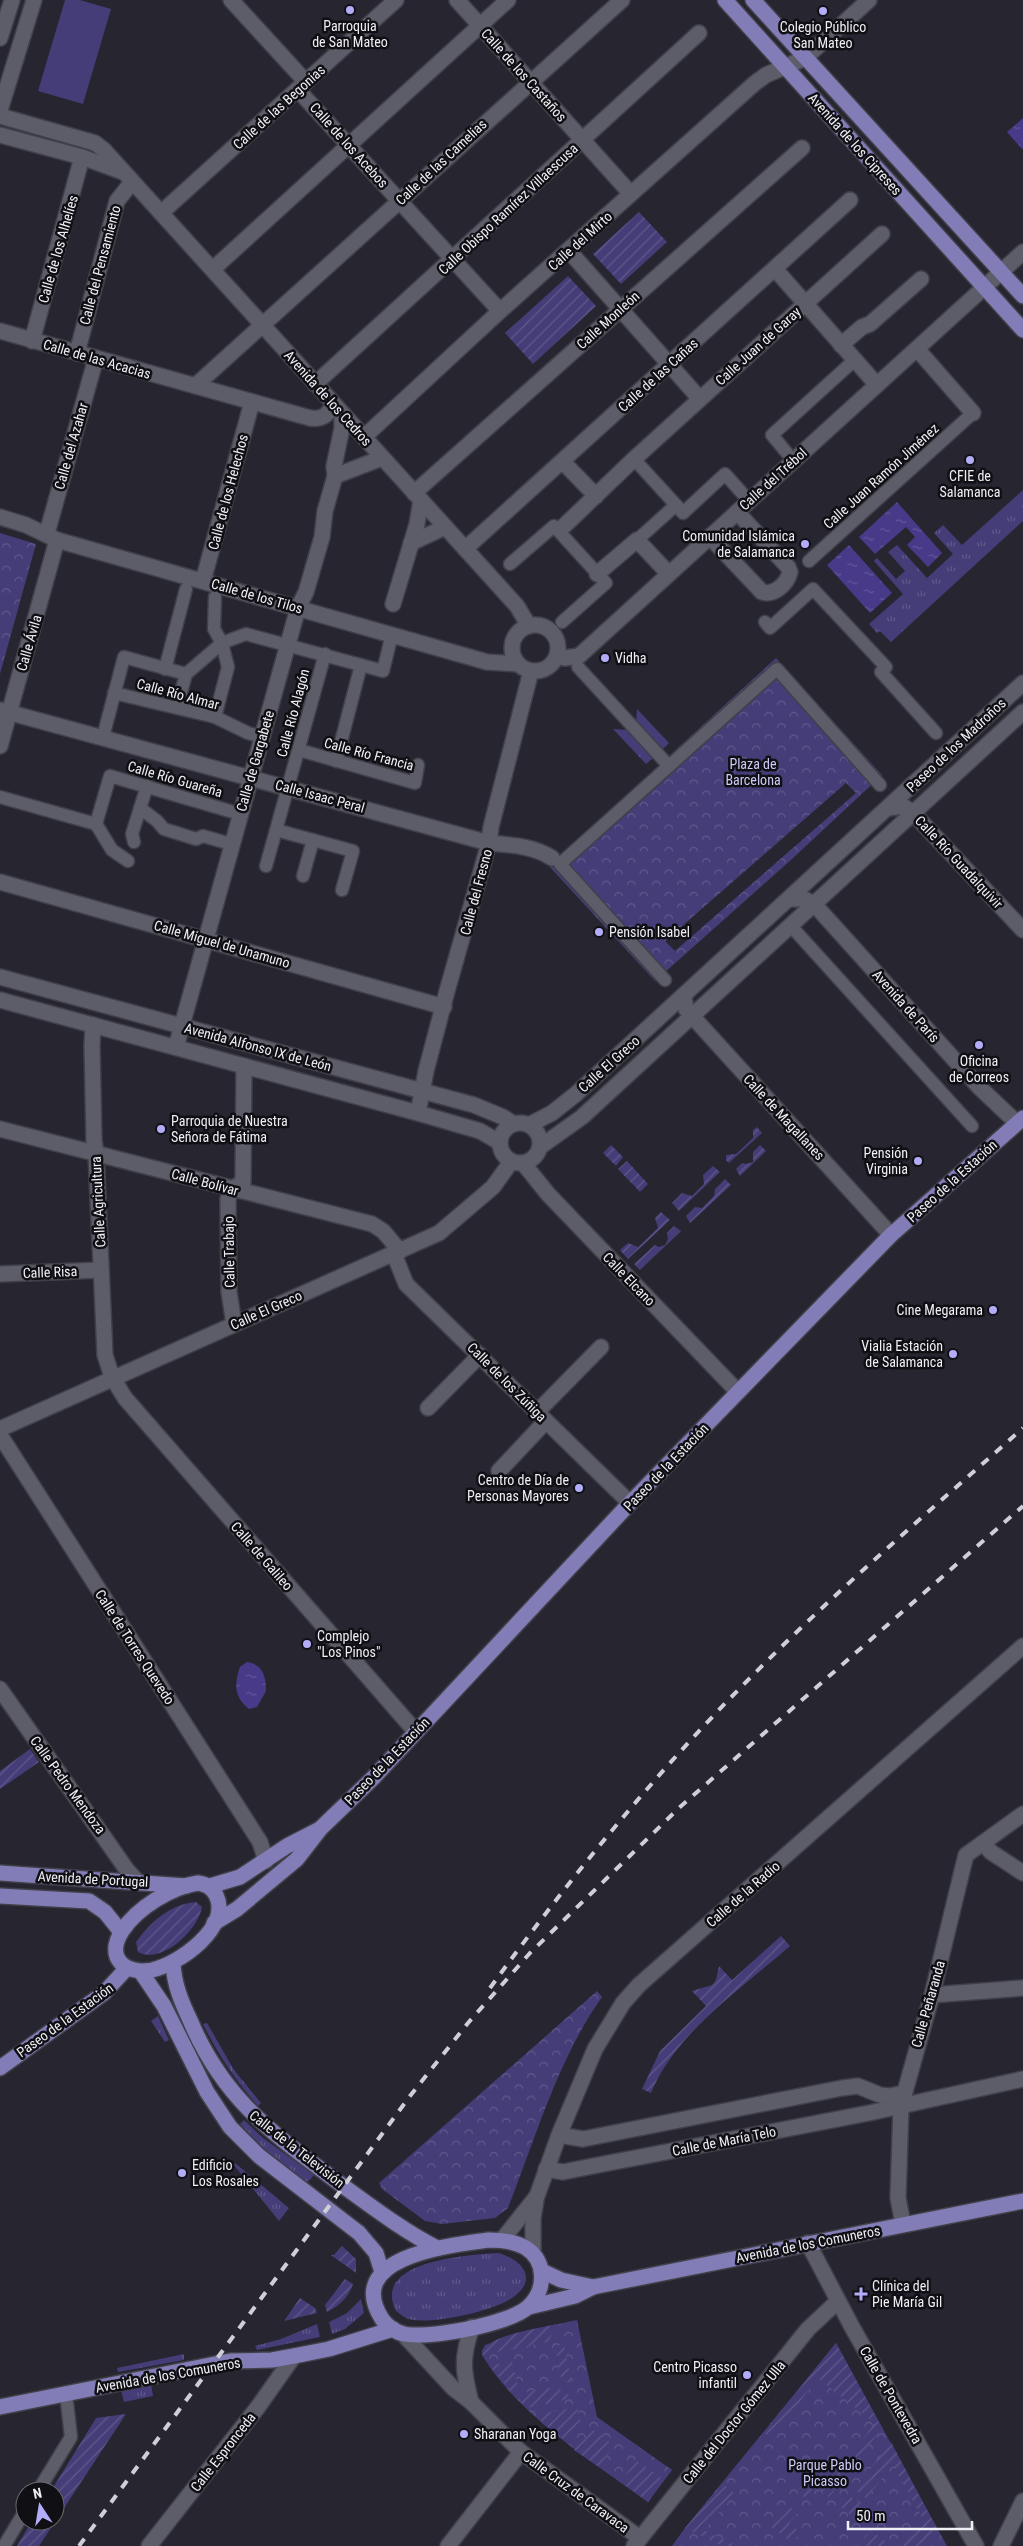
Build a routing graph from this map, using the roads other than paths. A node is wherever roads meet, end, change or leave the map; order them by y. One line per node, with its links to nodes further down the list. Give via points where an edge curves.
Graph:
1 (12, 0): 13 (street)
2 (34, 0): 18 (street)
3 (231, 0): 17 (street, Calle de los Acebos)
4 (396, 0): 17 (street, Calle de las Begonias)
5 (456, 0): 11 (street, Calle de los Castaños)
6 (508, 0): 11 (street)
7 (622, 0): 16 (street, Calle de las Camelias)
8 (725, 0): 15 (main road, Avenida de los Cipreses)
9 (753, 0): 14 (main road, Avenida de los Cipreses)
10 (870, 0): 14 (street, Calle del Mirto)
11 (480, 26): 16 (street, Calle de los Castaños); 23 (street)
12 (698, 33): 22 (street, Calle Obispo Ramírez Villaescusa)
13 (0, 38)
14 (805, 58): 15 (street, Calle del Mirto); 38 (main road, Avenida de los Cipreses)
15 (785, 66): 28 (street, Calle del Mirto, via 755,83); 40 (main road, Avenida de los Cipreses)
16 (530, 82): 22 (street, Calle de los Castaños); 29 (street, Calle de las Camelias)
17 (302, 86): 23 (street, Calle de los Acebos); 31 (street, Calle de las Begonias)
18 (0, 110)
19 (0, 116): 25 (street, Avenida de los Cedros, via 96,143)
20 (0, 126): 25 (street)
21 (0, 135): 26 (street, Avenida de los Cedros)
22 (583, 140): 28 (street, Calle de los Castaños); 35 (street, Calle Obispo Ramírez Villaescusa)
23 (349, 145): 29 (street, Calle de los Acebos); 36 (street)
24 (802, 148): 43 (street, Calle Monleón)
25 (110, 156): 27 (street, Avenida de los Cedros)
26 (82, 157): 27 (street, Avenida de los Cedros); 48 (street, Calle de los Alhelíes)
27 (128, 177): 31 (street, Avenida de los Cedros); 51 (street, Calle del Pensamiento, via 117,201)
28 (631, 194): 33 (street, Calle del Mirto)
29 (399, 200): 35 (street, Calle de los Acebos); 45 (street, Calle de las Camelias)
30 (850, 200): 37 (street, Calle de las Cañas)
31 (161, 213): 36 (street, Avenida de los Cedros)
32 (882, 234): 42 (street, Calle Juan de Garay)
33 (569, 251): 43 (street); 44 (street, Calle del Mirto)
34 (1023, 252): 38 (street)
35 (453, 260): 44 (street, Calle de los Acebos); 55 (street, Calle Obispo Ramírez Villaescusa)
36 (213, 269): 45 (street, Avenida de los Cedros)
37 (774, 269): 42 (street); 53 (street, Calle de las Cañas)
38 (1001, 272): 40 (street); 41 (main road, Avenida de los Cipreses)
39 (921, 278): 49 (street, via 870,324)
40 (984, 288): 46 (main road, Avenida de los Cipreses); 50 (street, Calle del Trébol)
41 (1023, 296)
42 (805, 305): 49 (street); 58 (street, Calle Juan de Garay)
43 (621, 310): 53 (street); 69 (street, Calle Monleón)
44 (500, 311): 62 (street, Calle del Mirto)
45 (262, 325): 55 (street, Avenida de los Cedros); 57 (street)
46 (1023, 330)
47 (0, 331): 48 (street, Calle de las Acacias)
48 (32, 340): 51 (street, Calle de las Acacias)
49 (841, 345): 56 (street)
50 (917, 349): 56 (street, Calle del Trébol); 61 (street)
51 (77, 353): 52 (street, Calle de las Acacias)
52 (96, 358): 57 (street, Calle de las Acacias); 77 (street, Calle del Azahar)
53 (669, 364): 58 (street); 66 (street, Calle de las Cañas)
54 (849, 365): 63 (street, via 772,435)
55 (315, 384): 60 (street, Avenida de los Cedros)
56 (877, 385): 72 (street, Calle del Trébol)
57 (195, 386): 59 (street, Calle de las Acacias)
58 (700, 399): 65 (street, Calle Juan de Garay)
59 (252, 402): 60 (street, Calle de las Acacias, via 317,419); 85 (street, Calle de los Helechos)
60 (338, 408): 62 (street, Avenida de los Cedros); 67 (street, Calle de Gargabete, via 342,428)
61 (973, 413): 81 (street, Calle Juan Ramón Jiménez)
62 (364, 437): 64 (street, Avenida de los Cedros)
63 (787, 453)
64 (382, 458): 67 (street); 69 (street, Avenida de los Cedros)
65 (634, 459): 70 (street, Calle Juan de Garay); 71 (street)
66 (563, 462): 70 (street); 80 (street, Calle de las Cañas)
67 (335, 476): 89 (street, Calle de Gargabete, via 308,586)
68 (742, 493): 71 (street, via 725,474 683,513)
69 (417, 496): 74 (street, Avenida de los Cedros); 79 (street)
70 (596, 496): 75 (street, Calle Juan de Garay)
71 (676, 505): 78 (street)
72 (737, 512): 76 (street, Calle del Trébol); 76 (street, via 788,567 790,572 784,583 773,592 762,592)
73 (0, 518): 77 (street, Calle de los Tilos)
74 (445, 527): 79 (street); 80 (street, Avenida de los Cedros)
75 (561, 529): 82 (street, Calle Juan de Garay, via 554,526); 83 (street)
76 (710, 536): 84 (street, Calle del Trébol)
77 (52, 537): 85 (street, Calle de los Tilos); 106 (street, Calle Ávila)
78 (636, 540): 83 (street); 84 (street)
79 (412, 543): 88 (street)
80 (465, 549): 92 (street, Avenida de los Cedros, via 517,606)
81 (809, 561)
82 (510, 564)
83 (597, 574): 90 (street, via 606,583)
84 (669, 574): 97 (street, Calle del Trébol, via 579,656)
85 (203, 581): 89 (street, Calle de los Tilos)
86 (186, 589): 101 (street)
87 (215, 597): 94 (street, via 214,629)
88 (393, 604)
89 (298, 608): 93 (street, Calle de los Tilos); 95 (street, Calle de Gargabete)
90 (562, 622)
91 (765, 622): 109 (street, via 770,628 813,589 886,667 881,672)
92 (529, 626): 97 (street, via 545,626 552,631 559,644); 99 (street, via 522,629 513,642 514,657)
93 (392, 634): 98 (street, via 383,671); 99 (street, Calle de los Tilos, via 488,662)
94 (222, 643): 95 (street, via 246,634); 102 (street); 108 (street, via 228,667)
95 (288, 644): 96 (street); 111 (street, Calle de Gargabete)
96 (325, 654): 98 (street); 113 (street, Calle Río Alagón)
97 (558, 656): 99 (street, via 547,668); 100 (street)
98 (361, 664): 114 (street)
99 (525, 667): 130 (street, Calle del Fresno, via 490,827)
100 (578, 667): 116 (street)
101 (165, 669): 102 (street); 104 (street, via 124,657)
102 (186, 674): 105 (street)
103 (1023, 684): 123 (street, Paseo de los Madroños)
104 (114, 693): 105 (street, Calle Río Almar); 110 (street)
105 (177, 707): 108 (street, Calle Río Almar)
106 (5, 711): 110 (street, Calle Isaac Peral); 112 (street, Calle Ávila)
107 (1023, 712): 124 (street, Paseo de los Madroños)
108 (215, 717): 111 (street, Calle Río Almar, via 248,734)
109 (936, 733)
110 (102, 737): 117 (street, Calle Isaac Peral)
111 (262, 737): 117 (street, Calle de Gargabete)
112 (0, 746)
113 (299, 750): 114 (street, Calle Río Francia); 120 (street, Calle Río Alagón)
114 (336, 762): 115 (street, Calle Río Francia, via 415,783)
115 (418, 765)
116 (669, 766): 118 (street, via 777,669); 144 (street, via 560,864)
117 (250, 776): 120 (street, Calle Isaac Peral); 125 (street, Calle de Gargabete)
118 (880, 785)
119 (147, 786): 122 (street); 125 (street, Calle Río Guareña); 126 (street, Calle Río Guareña, via 110,776)
120 (289, 787): 127 (street, Calle Río Alagón); 130 (street, Calle Isaac Peral)
121 (0, 797): 126 (street)
122 (140, 808): 129 (street, via 132,834); 131 (street, via 164,829)
123 (889, 808): 124 (street, Calle Río Guadalquivir, via 903,806); 138 (street)
124 (913, 813): 139 (street); 140 (street, Calle Río Guadalquivir)
125 (240, 814): 131 (street, Calle de Gargabete)
126 (96, 824): 133 (street, via 112,850)
127 (276, 830): 128 (street); 134 (street, Calle Río Alagón)
128 (313, 840): 135 (street); 137 (street, via 353,850)
129 (134, 842)
130 (490, 843): 132 (street, Calle Isaac Peral, via 516,845); 147 (street, Calle del Fresno)
131 (231, 844): 142 (street, Calle de Gargabete)
132 (552, 858)
133 (128, 862)
134 (266, 866)
135 (303, 876)
136 (0, 882): 142 (street, Calle Miguel de Unamuno)
137 (342, 890)
138 (790, 899): 139 (street, via 804,899); 145 (street)
139 (814, 904): 141 (street); 155 (street, Avenida de París, via 978,1087)
140 (1020, 922)
141 (790, 926): 148 (street); 158 (street)
142 (205, 940): 147 (street, Calle Miguel de Unamuno); 150 (street, Calle de Gargabete)
143 (0, 977): 150 (street, Avenida Alfonso IX de León)
144 (665, 980)
145 (684, 996): 148 (street, Calle de Magallanes, via 686,1009); 157 (street, Calle El Greco, via 552,1114)
146 (0, 1000): 149 (street, Avenida Alfonso IX de León)
147 (444, 1007): 153 (street, Calle del Fresno)
148 (692, 1016): 161 (street, Calle El Greco, via 582,1117); 165 (street, Calle de Magallanes)
149 (93, 1025): 151 (street, Avenida Alfonso IX de León); 162 (street, Calle Agricultura)
150 (182, 1026): 151 (street, Calle de Gargabete); 153 (street, Avenida Alfonso IX de León)
151 (176, 1047): 152 (street, Avenida Alfonso IX de León)
152 (244, 1066): 154 (street, Avenida Alfonso IX de León); 164 (street, Calle Trabajo, via 243,1182)
153 (421, 1091): 154 (street, Calle del Fresno); 156 (street, Avenida Alfonso IX de León, via 474,1105)
154 (418, 1113): 160 (street, Avenida Alfonso IX de León, via 480,1131)
155 (1020, 1121): 165 (main road, Paseo de la Estación)
156 (514, 1124): 157 (street); 160 (street, via 502,1134)
157 (529, 1125): 161 (street, via 537,1132)
158 (972, 1126)
159 (0, 1128): 162 (street, Calle Bolívar)
160 (499, 1142): 163 (street, via 502,1154)
161 (540, 1147): 163 (street, via 534,1158)
162 (96, 1154): 164 (street, Calle Bolívar); 167 (street, Calle Agricultura)
163 (517, 1163): 166 (street, Calle El Greco, via 445,1228); 173 (street, Calle Elcano)
164 (232, 1189): 166 (street, Calle Bolívar, via 372,1224 383,1231); 169 (street, Calle Trabajo, via 228,1200 229,1292)
165 (892, 1234): 173 (main road, Paseo de la Estación)
166 (397, 1252): 169 (street, Calle El Greco); 171 (street, Calle de los Zúñiga, via 406,1284)
167 (101, 1270): 168 (street, Calle Risa); 172 (street, Calle Agricultura, via 105,1355)
168 (0, 1274)
169 (234, 1324): 172 (street, Calle El Greco)
170 (601, 1347): 175 (street)
171 (480, 1355): 174 (street); 175 (street, Calle de los Zúñiga)
172 (112, 1377): 176 (street, Calle El Greco); 182 (street, Calle de Galileo, via 125,1398)
173 (738, 1392): 179 (main road, Paseo de la Estación)
174 (428, 1408)
175 (542, 1416): 178 (street); 179 (street, Calle de los Zúñiga)
176 (0, 1429)
177 (0, 1435): 186 (street, Calle de Torres Quevedo, via 255,1835)
178 (499, 1471)
179 (630, 1504): 182 (main road, Paseo de la Estación)
180 (1023, 1646): 202 (street, Calle de la Radio, via 622,2003 595,2049)
181 (0, 1689): 189 (street, Calle Pedro Mendoza, via 127,1870)
182 (416, 1732): 184 (main road, Paseo de la Estación)
183 (1023, 1814): 185 (street, Calle Peñaranda)
184 (322, 1828): 186 (main road, Paseo de la Estación); 193 (main road, Paseo de la Estación, via 288,1868)
185 (983, 1844): 188 (street); 198 (street, Calle Peñaranda, via 966,1855)
186 (266, 1861): 191 (main road, Paseo de la Estación, via 240,1877)
187 (0, 1873): 189 (main road, Avenida de Portugal)
188 (1023, 1873)
189 (138, 1881): 190 (main road, Avenida de Portugal)
190 (186, 1886): 191 (main road, Avenida de Portugal, via 198,1883); 194 (main road, via 142,1910)
191 (210, 1886): 193 (main road, via 220,1910)
192 (0, 1896): 194 (main road, Avenida de Portugal, via 89,1902 105,1912)
193 (214, 1924): 195 (main road, Paseo de la Estación, via 188,1954)
194 (121, 1932): 196 (main road, Calle de la Televisión, via 116,1950 120,1964)
195 (173, 1963): 196 (main road); 209 (main road, Calle de la Televisión, via 179,1998 195,2033 218,2073 248,2110 281,2139 400,2228)
196 (134, 1971): 199 (main road, Paseo de la Estación); 212 (main road, Calle de la Televisión, via 164,2006 207,2092 230,2127 259,2156 358,2233 376,2253)
197 (1023, 1988): 198 (street)
198 (932, 1995): 201 (street, Calle Peñaranda)
199 (0, 2068)
200 (1023, 2079): 201 (street)
201 (902, 2100): 202 (street, via 858,2086 583,2139); 203 (street, Calle de María Telo, via 572,2170); 206 (street, Calle Peñaranda, via 898,2198)
202 (559, 2135): 203 (street, Calle de la Radio)
203 (546, 2169): 204 (street, Calle de la Radio)
204 (537, 2196): 207 (street, Calle de la Radio); 210 (street, Calle de la Radio)
205 (1023, 2201): 206 (main road, Avenida de los Comuneros)
206 (903, 2224): 208 (main road, Avenida de los Comuneros)
207 (502, 2240): 209 (main road); 210 (main road)
208 (808, 2243): 213 (main road, Avenida de los Comuneros); 214 (street, Calle de Pontevedra)
209 (437, 2248): 212 (main road, via 408,2256)
210 (533, 2253): 211 (main road)
211 (542, 2271): 213 (main road, Avenida de los Comuneros, via 561,2280); 215 (main road, via 538,2293)
212 (382, 2272): 217 (main road, via 374,2291 375,2306 383,2321)
213 (593, 2287): 215 (main road, Avenida de los Comuneros, via 575,2296)
214 (838, 2301): 226 (street, Calle del Doctor Gómez Ulla, via 808,2329); 230 (street, Calle de Pontevedra)
215 (529, 2307): 216 (main road, Avenida de los Comuneros, via 503,2320)
216 (472, 2328): 217 (main road, Avenida de los Comuneros, via 436,2334); 220 (street, via 463,2358)
217 (397, 2331): 218 (main road, Avenida de los Comuneros); 220 (street, Calle Cruz de Caravaca)
218 (294, 2356): 219 (main road, Avenida de los Comuneros, via 230,2361); 228 (street, Calle Espronceda)
219 (66, 2394): 221 (main road, Avenida de los Comuneros); 223 (street, via 71,2437)
220 (471, 2402): 222 (street, Calle Cruz de Caravaca)
221 (0, 2407)
222 (521, 2452): 226 (street, Calle Cruz de Caravaca); 229 (street)
223 (44, 2481)
224 (1023, 2501): 231 (street)
225 (15, 2528): 227 (street)
226 (637, 2542)
227 (4, 2546)
228 (149, 2546)
229 (448, 2546)
230 (976, 2546)
231 (1001, 2546)

